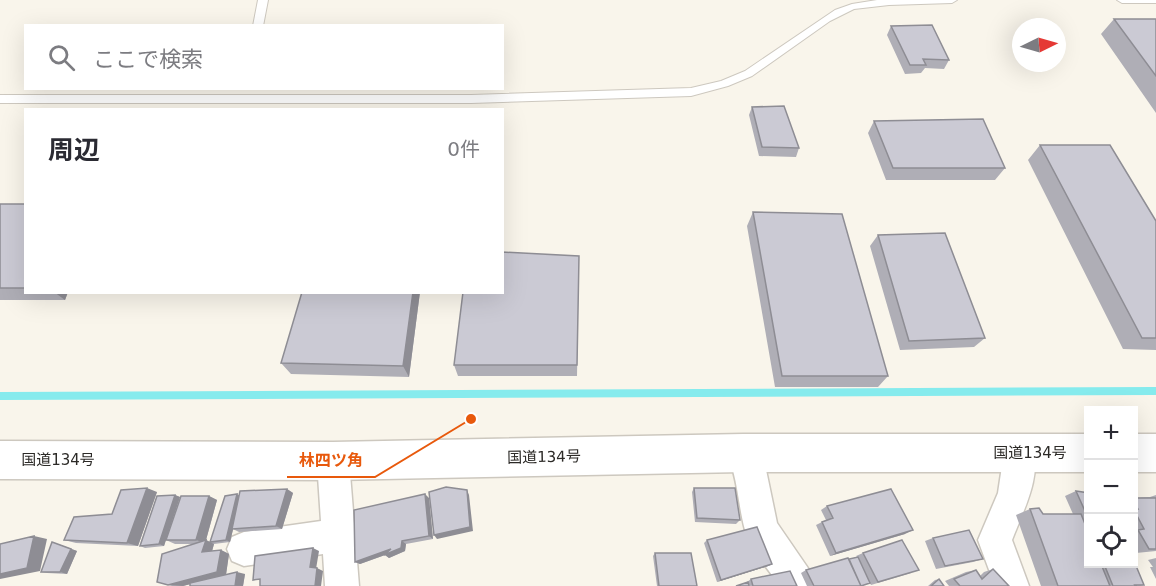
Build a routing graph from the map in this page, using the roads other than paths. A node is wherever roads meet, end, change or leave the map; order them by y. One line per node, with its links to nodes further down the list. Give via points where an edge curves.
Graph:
1 (263, 0): 5 (lane)
2 (952, 0): 6 (lane, via 882,0 854,6 830,16 755,70 725,84 691,92 471,99)
3 (1122, 0): 4 (lane)
4 (1156, 0)
5 (258, 24)
6 (261, 94): 7 (lane)
7 (0, 99)
8 (743, 453): 9 (highway, 国道134号); 14 (highway, 国道134号); 18 (street, via 762,530)
9 (1020, 453): 10 (highway, 国道134号); 19 (street, via 1014,494 995,540)
10 (1084, 453)
11 (1138, 453): 12 (highway)
12 (1156, 453)
13 (0, 460): 14 (highway, 国道134号)
14 (333, 461): 15 (street)
15 (337, 536): 16 (street); 17 (street)
16 (244, 549)
17 (342, 586)
18 (800, 586)
19 (1012, 586)

